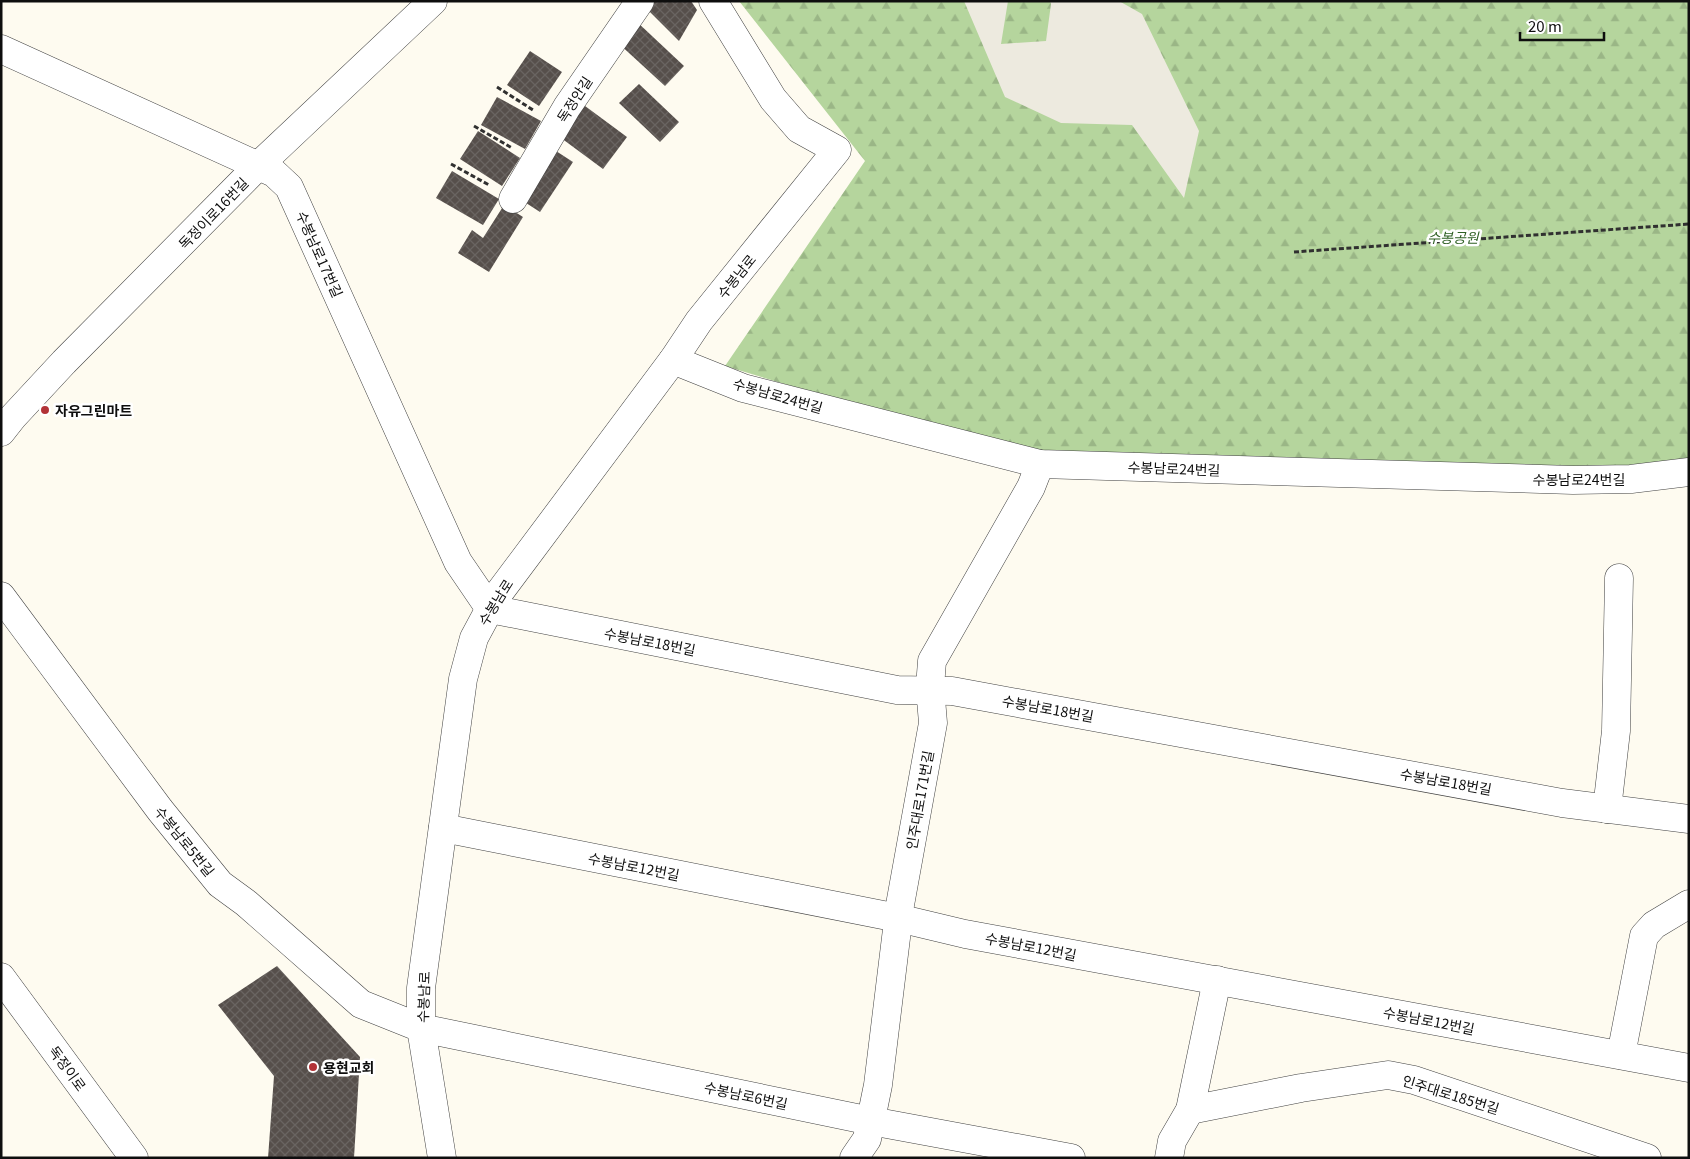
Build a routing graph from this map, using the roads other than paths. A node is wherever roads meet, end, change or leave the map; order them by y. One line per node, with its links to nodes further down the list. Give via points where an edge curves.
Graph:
1 (432, 1): 5 (street, 독정이로16번길)
2 (640, 1): 6 (street, 독정안길, via 567,107)
3 (713, 1): 7 (street, 수봉남로, via 773,99 798,129 837,150 700,321)
4 (1, 49): 5 (street, 수봉남로17번길)
5 (258, 166): 8 (street, 독정이로16번길, via 64,362); 13 (street, 수봉남로17번길, via 274,173 289,187 458,562)
6 (513, 199)
7 (673, 360): 9 (street, 수봉남로24번길, via 743,388); 13 (street, 수봉남로, via 524,558)
8 (1, 432)
9 (1040, 464): 10 (street, 수봉남로24번길, via 1573,480 1631,479); 14 (street, 인주대로171번길, via 1031,487 932,661)
10 (1689, 472)
11 (1619, 578): 15 (street, via 1616,731)
12 (1, 596): 22 (street, 수봉남로5번길, via 160,810 220,884 361,1004)
13 (490, 609): 14 (street, 수봉남로18번길, via 897,690); 17 (street, 수봉남로, via 474,638 463,679)
14 (930, 691): 15 (street, 수봉남로18번길, via 952,691); 19 (street, 인주대로171번길, via 932,723)
15 (1607, 809): 16 (street, 수봉남로18번길)
16 (1689, 819)
17 (442, 828): 19 (street, 수봉남로12번길); 22 (street, 수봉남로, via 421,988)
18 (1689, 904): 23 (street, via 1644,936)
19 (898, 918): 21 (street, 수봉남로12번길, via 965,934); 26 (street, 인주대로171번길)
20 (1, 977): 27 (street, 독정이로)
21 (1216, 980): 23 (street, 수봉남로12번길); 25 (street)
22 (421, 1028): 26 (street, 수봉남로6번길); 28 (street, 수봉남로)
23 (1621, 1055): 24 (street, 수봉남로12번길)
24 (1689, 1068)
25 (1190, 1110): 31 (street, via 1172,1141); 32 (street, 인주대로185번길, via 1302,1088 1388,1076 1414,1080)
26 (871, 1121): 29 (street, 인주대로171번길, via 867,1139); 30 (street, 수봉남로6번길)
27 (134, 1158)
28 (442, 1158)
29 (854, 1158)
30 (1071, 1158)
31 (1169, 1158)
32 (1647, 1158)

